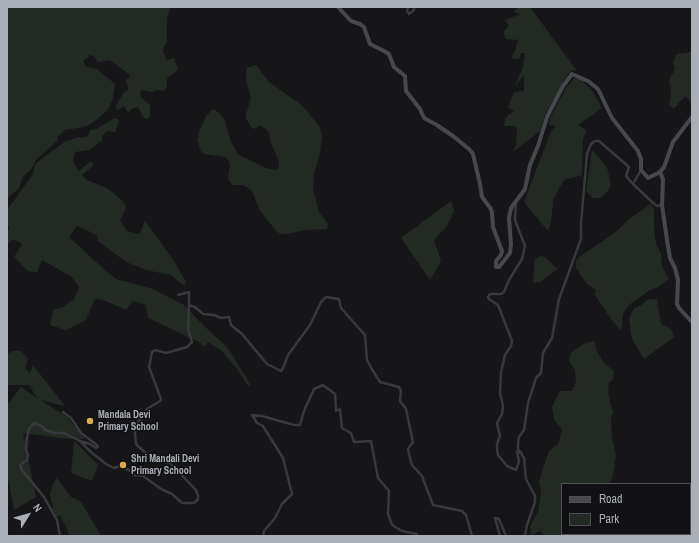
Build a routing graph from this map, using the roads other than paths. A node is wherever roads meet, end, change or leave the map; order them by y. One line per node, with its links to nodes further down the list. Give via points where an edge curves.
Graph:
1 (338, 7): 8 (main road, via 351,21 364,27 370,44 389,54 394,67 405,76 406,91 426,119 453,136 473,154 482,197 491,209 493,227 502,251 496,261 496,267 499,267 510,253 509,218)
2 (408, 7): 3 (street, via 409,14)
3 (414, 7)
4 (692, 117): 6 (main road, via 673,142)
5 (641, 170): 6 (main road, via 648,178); 7 (street); 8 (main road, via 642,159 638,151 612,118 598,89 572,74 547,117 530,164 525,189)
6 (660, 172): 9 (main road, via 663,179)
7 (633, 184): 9 (street, via 657,206); 15 (street, via 626,176 629,167 599,141 591,144 587,154 581,239 559,299 552,338 543,353 541,373 536,378 528,403 524,430 518,443 518,450)
8 (516, 200): 15 (street, via 515,220 525,246 522,259 504,292 490,294 488,297 498,305 512,341 501,372 500,393 503,406 502,414 496,423 500,436 497,444 498,455 507,466 516,470 519,462 517,452)
9 (662, 205): 12 (main road, via 670,258 678,280 677,304)
10 (178, 295): 11 (street, via 189,292)
11 (189, 305): 14 (street, via 188,329 192,342 187,347 166,353 155,350 152,352 149,367 161,399 147,409 135,425 135,439 136,444 148,455 170,463 176,468 196,490 198,500 194,503 182,503 143,476 133,475 133,472 120,466 114,468 106,464); 19 (street, via 203,314 220,318 229,317 231,325 267,364 280,371 288,355 310,325 321,302 326,297 339,299 341,308 365,335 367,360 380,382 399,387 401,391 400,401 406,409 413,442 408,449 412,465 422,476 433,505 462,511 466,515)
12 (692, 322)
13 (63, 412): 14 (street, via 98,448)
14 (80, 441): 16 (street, via 64,433 49,432 34,424 27,437 27,460 20,465 44,497 54,515)
15 (521, 452): 22 (street, via 526,479 535,496)
16 (60, 536)
17 (263, 536): 18 (street, via 282,504 292,494 283,458 263,426 256,423 252,415 300,425 314,389 323,385 335,394 336,411 340,409 342,428 351,433 354,442 370,441 378,478 389,491 388,514 392,525)
18 (417, 536)
19 (472, 536)
20 (500, 536): 21 (street, via 495,518 500,519)
21 (506, 536)
22 (525, 536)

